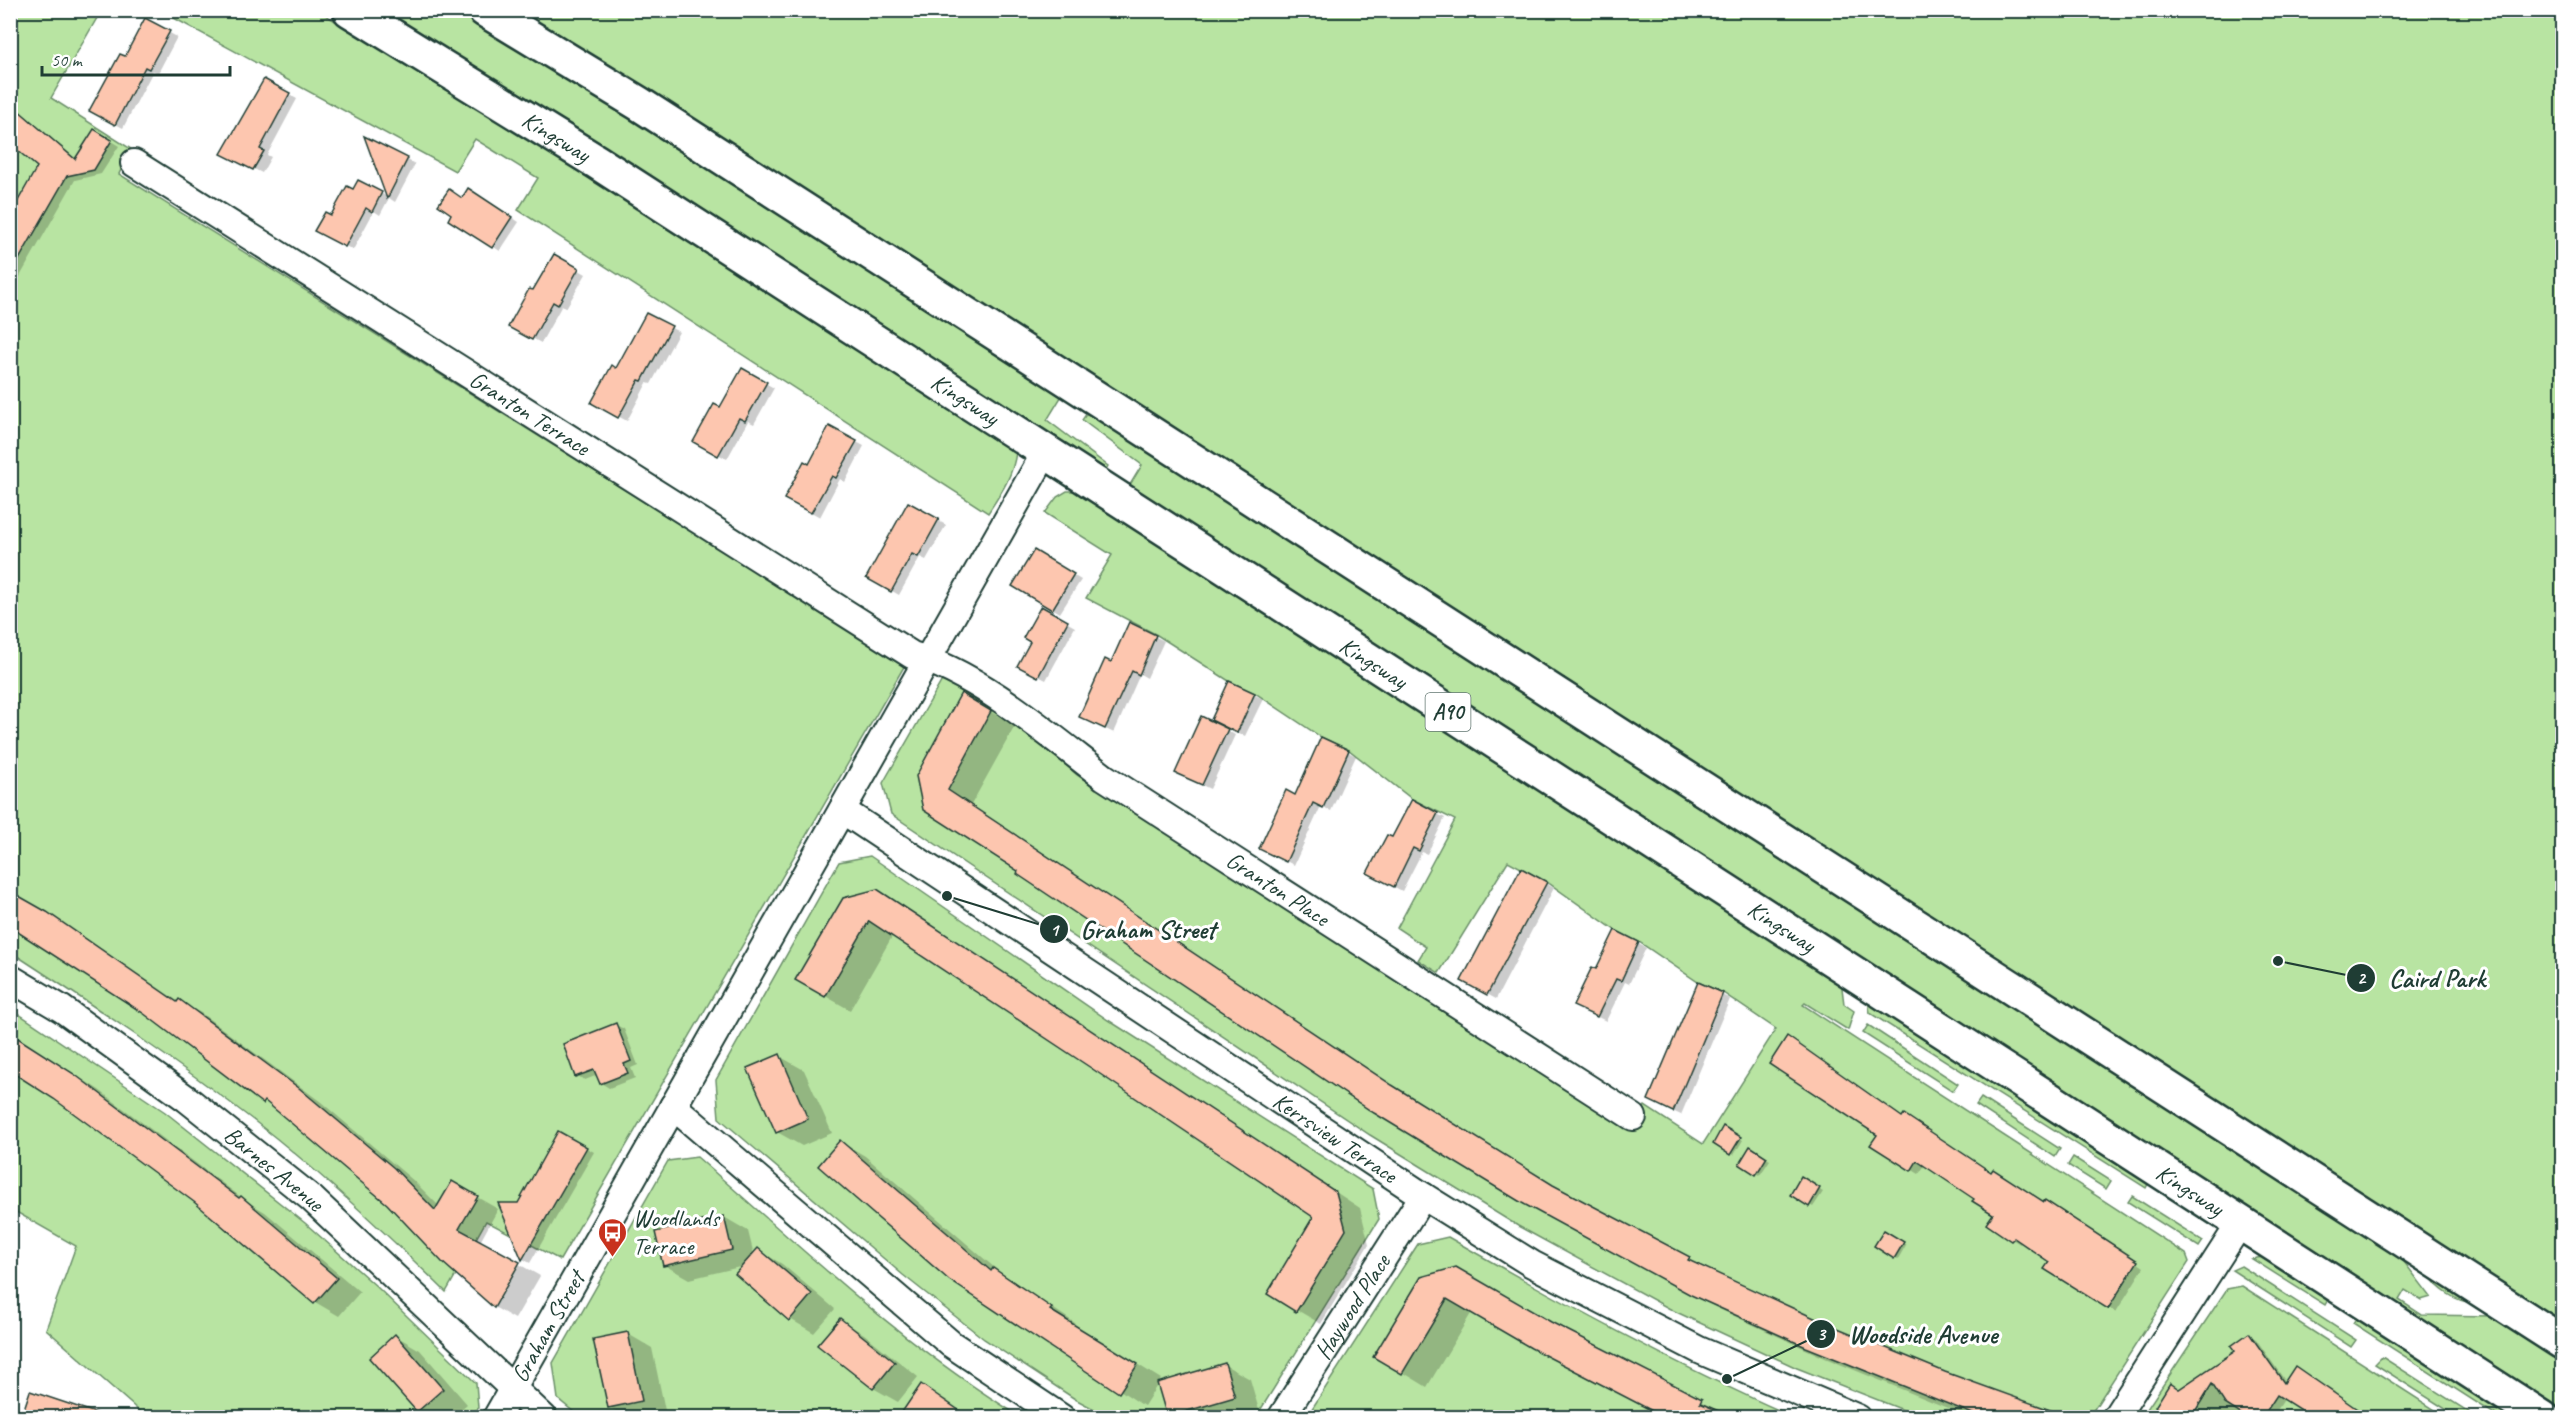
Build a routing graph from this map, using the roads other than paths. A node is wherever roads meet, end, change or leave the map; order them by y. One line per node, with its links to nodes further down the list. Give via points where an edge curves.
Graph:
1 (350, 10): 4 (highway, Kingsway / A90, via 597,162)
2 (485, 10): 12 (highway, via 638,103)
3 (134, 163): 5 (street, Granton Terrace, via 912,655)
4 (1045, 453): 5 (street, Graham Street); 11 (highway, Kingsway / A90)
5 (926, 659): 6 (street, Graham Street); 9 (street, Granton Place, via 942,664 1032,720 1104,777)
6 (842, 810): 8 (street, Graham Street); 10 (street, Kerrsview Terrace)
7 (10, 978): 13 (street, Barnes Avenue, via 62,1009 187,1099 311,1198 430,1307)
8 (673, 1106): 13 (street, Graham Street); 16 (street, via 951,1344)
9 (1633, 1117)
10 (1423, 1196): 17 (street, Haywood Place); 18 (street, Kerrsview Terrace, via 1532,1264 1689,1345)
11 (2241, 1222): 19 (street); 20 (highway, Kingsway / A90)
12 (2562, 1342)
13 (512, 1390): 14 (street, Graham Street); 15 (street, Barnes Avenue)
14 (496, 1418)
15 (544, 1418)
16 (1062, 1418)
17 (1281, 1418)
18 (1858, 1418)
19 (2115, 1418)
20 (2543, 1418)

